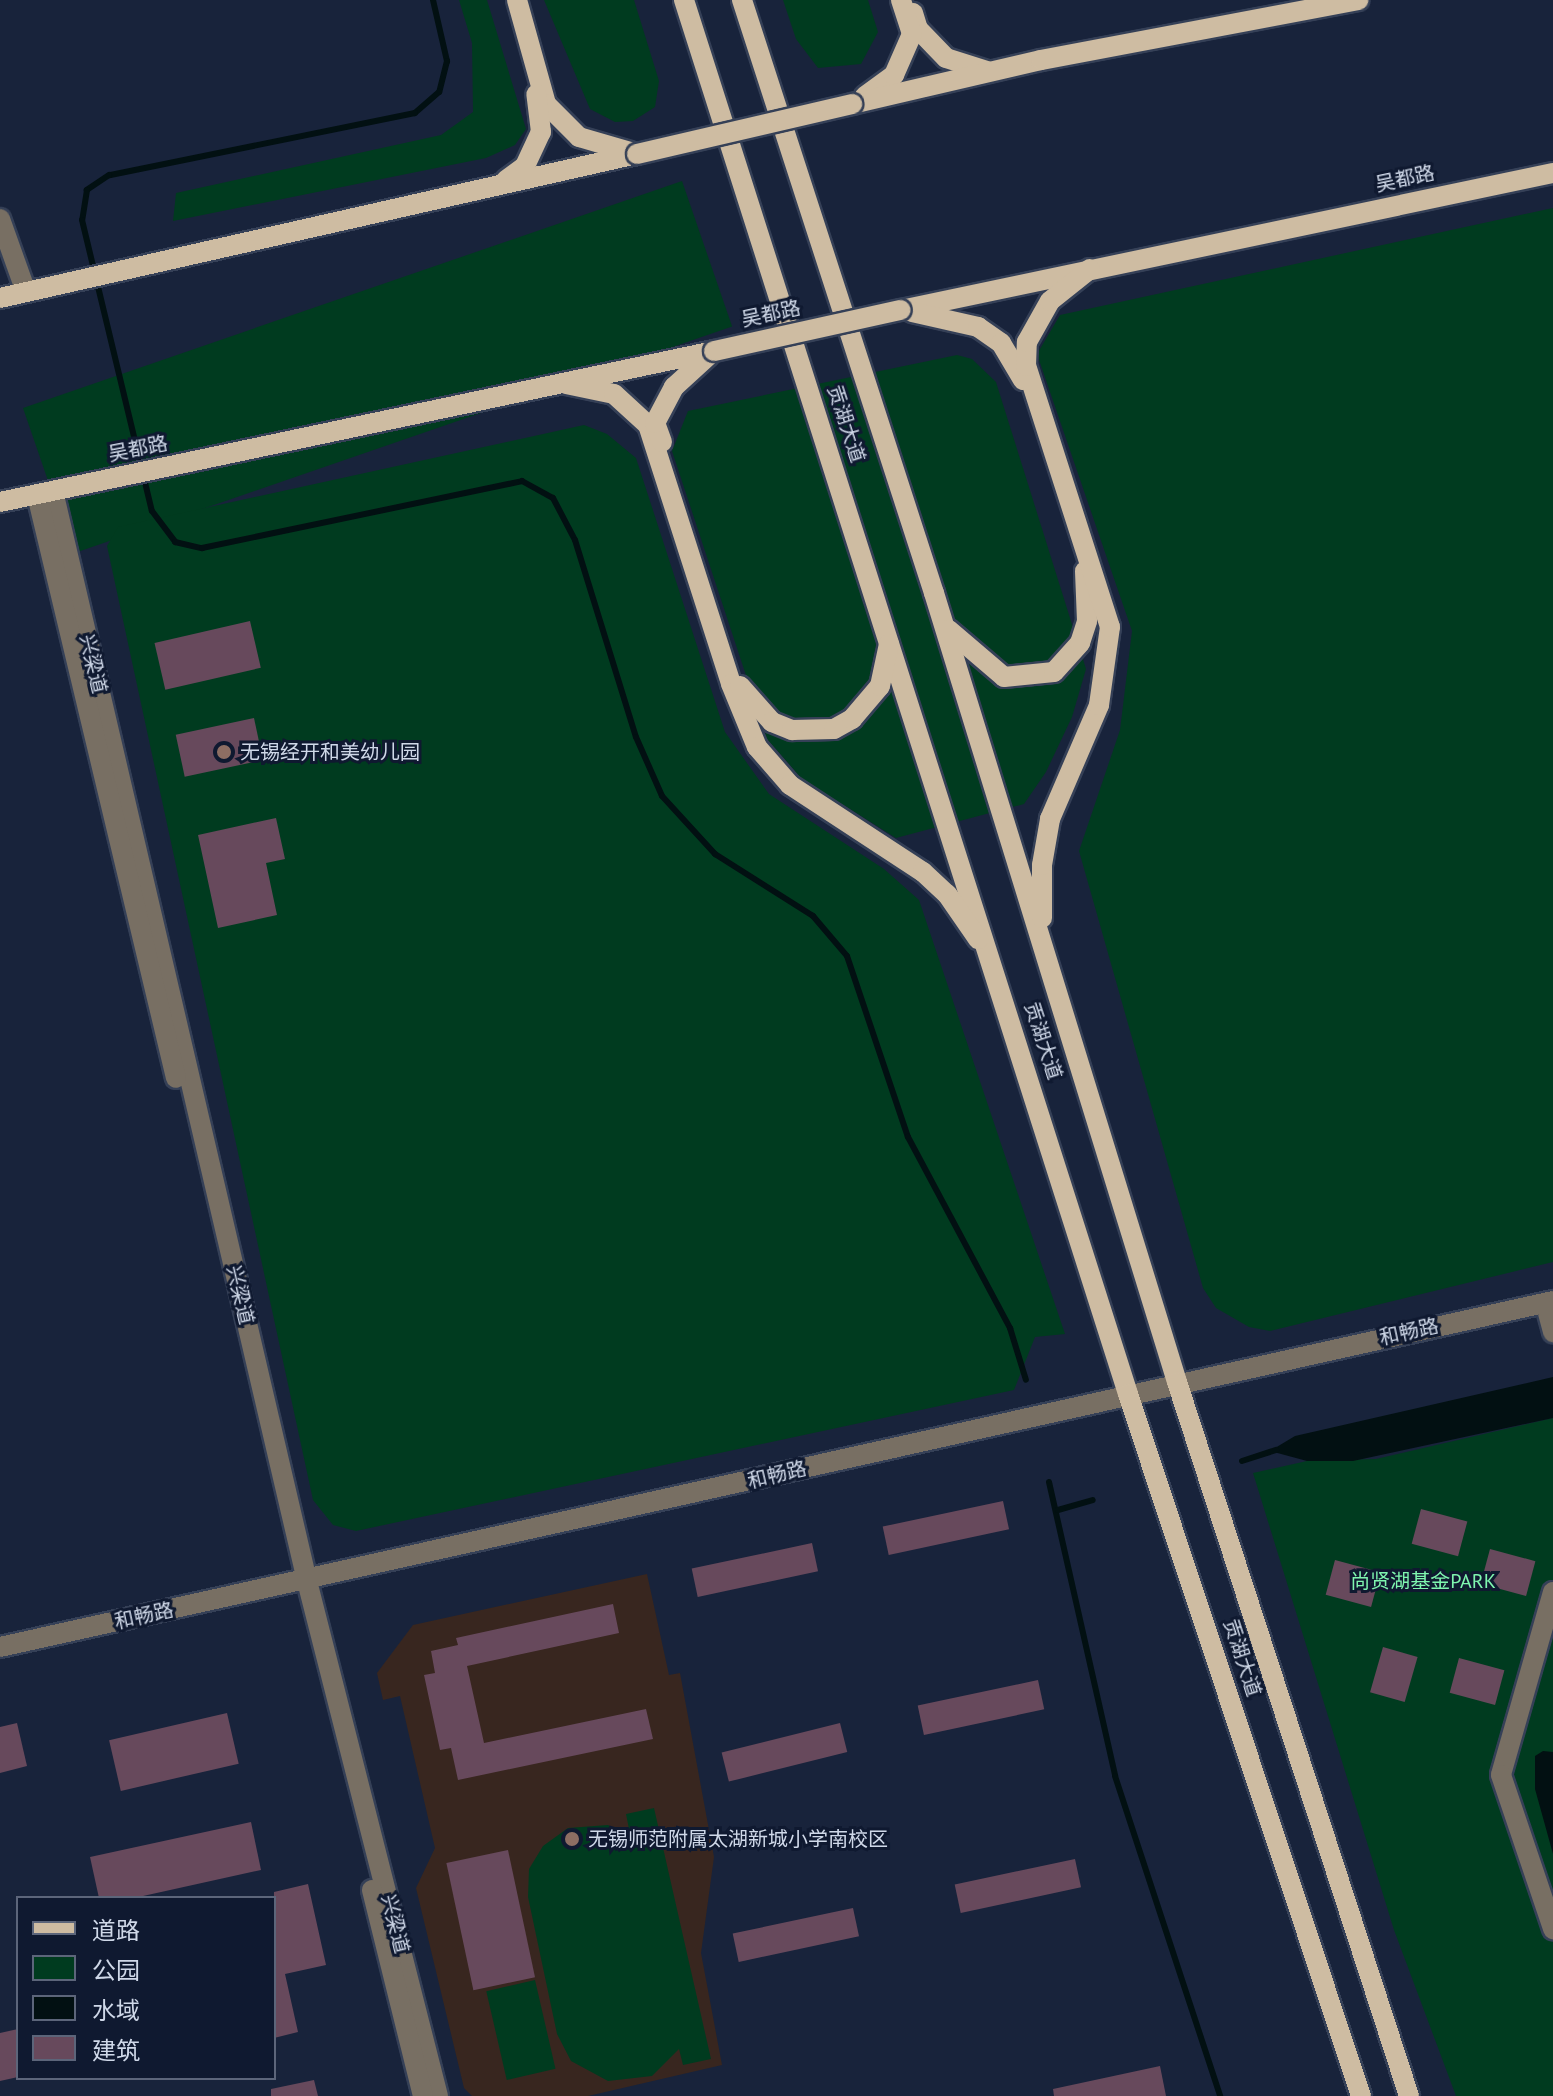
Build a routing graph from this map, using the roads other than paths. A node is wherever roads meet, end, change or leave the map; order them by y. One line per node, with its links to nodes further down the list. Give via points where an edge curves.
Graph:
1 (509, 0): 12 (main road, via 540,106 541,132 525,166)
2 (517, 0): 10 (main road, via 546,104 579,137)
3 (684, 0): 23 (main road, 贡湖大道)
4 (742, 0): 22 (main road, 贡湖大道)
5 (901, 0): 9 (main road, via 912,34 894,75)
6 (909, 0): 8 (main road, via 918,29 946,58)
7 (1358, 0): 8 (main road)
8 (990, 72): 9 (main road)
9 (852, 104): 10 (main road, bridge)
10 (637, 154): 12 (main road)
11 (1553, 173): 14 (main road, 吴都路)
12 (500, 185): 15 (main road)
13 (0, 219): 15 (street)
14 (1090, 269): 17 (main road, 吴都路); 24 (main road, via 1050,301 1027,342 1026,366 1110,627 1099,705 1050,819 1042,865)
15 (26, 292): 16 (main road)
16 (0, 298)
17 (901, 310): 18 (main road, 吴都路, bridge); 22 (main road, via 978,327 1001,343 1019,367 1089,596 1080,643 1054,672 1039,675 1004,677)
18 (714, 351): 19 (main road, 吴都路); 23 (main road, via 674,387 655,423 739,685 772,722 792,730 834,729 852,719 880,686)
19 (566, 384): 20 (main road, 吴都路); 25 (main road, via 614,394 648,425 731,684 757,747 790,785 896,852 947,894)
20 (45, 493): 21 (main road, 吴都路); 29 (street, 兴梁道)
21 (0, 502)
22 (944, 624): 24 (main road, 贡湖大道)
23 (890, 640): 25 (main road, 贡湖大道)
24 (1044, 945): 27 (main road, 贡湖大道)
25 (991, 959): 28 (main road, 贡湖大道)
26 (1552, 1314): 27 (street, 和畅路)
27 (1179, 1388): 28 (street, 和畅路); 38 (main road, 贡湖大道)
28 (1131, 1400): 29 (street, 和畅路); 37 (main road, 贡湖大道)
29 (303, 1586): 31 (street, 和畅路); 32 (street, 和畅路); 35 (street, 兴梁道); 36 (street, 兴梁道)
30 (1553, 1592): 33 (street, via 1501,1775)
31 (0, 1647)
32 (0, 1656)
33 (1547, 1892): 34 (street)
34 (1553, 1929)
35 (423, 2096)
36 (438, 2096)
37 (1361, 2096)
38 (1409, 2096)

